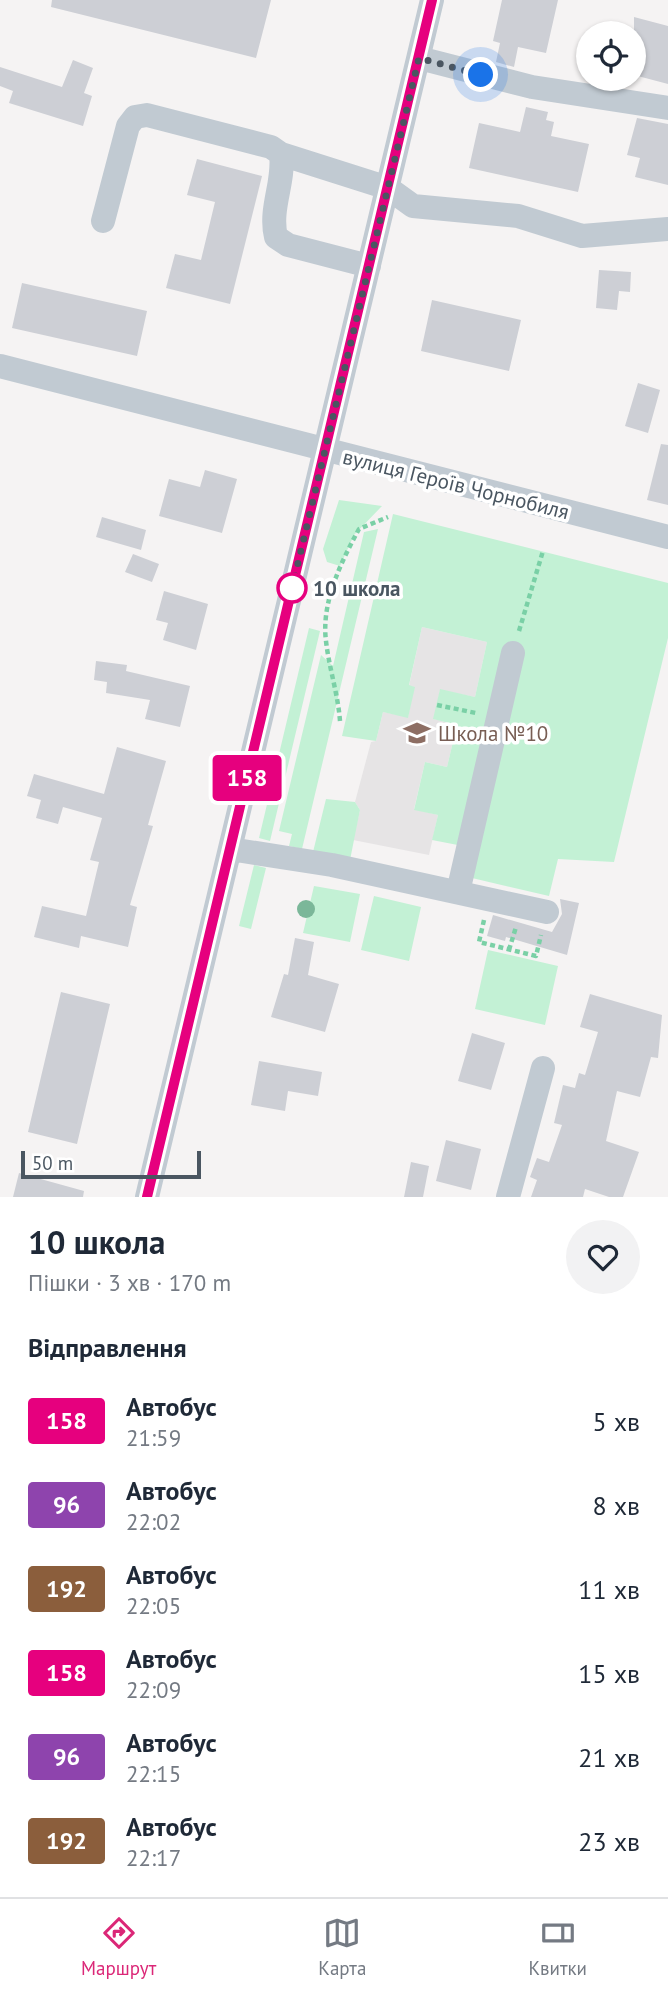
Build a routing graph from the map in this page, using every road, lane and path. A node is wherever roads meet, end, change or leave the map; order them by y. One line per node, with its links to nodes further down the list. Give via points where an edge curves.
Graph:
1 (432, 0): 2 (street)
2 (419, 58): 3 (street, via 532,87); 5 (street)
3 (668, 108)
4 (281, 154): 5 (street); 6 (street, via 271,147 147,115 135,117 128,126); 8 (street, via 283,168 272,218 276,237 288,245)
5 (388, 188): 7 (street, via 413,206 518,216 582,236); 8 (street)
6 (103, 221)
7 (668, 229)
8 (369, 266): 10 (street)
9 (0, 364): 10 (street, вулиця Героїв Чорнобиля)
10 (325, 451): 12 (street, вулиця Героїв Чорнобиля); 18 (street)
11 (388, 517): 17 (path, via 359,529 340,566 326,617)
12 (668, 537)
13 (543, 551): 14 (path)
14 (513, 653): 16 (street)
15 (437, 705): 16 (path)
16 (498, 717): 19 (street)
17 (340, 721)
18 (230, 849): 19 (street); 23 (street)
19 (458, 891): 20 (street)
20 (489, 899): 21 (street); 21 (path, via 479,943 509,950 536,956)
21 (547, 912)
22 (543, 1068): 24 (street)
23 (147, 1197)
24 (508, 1197)

